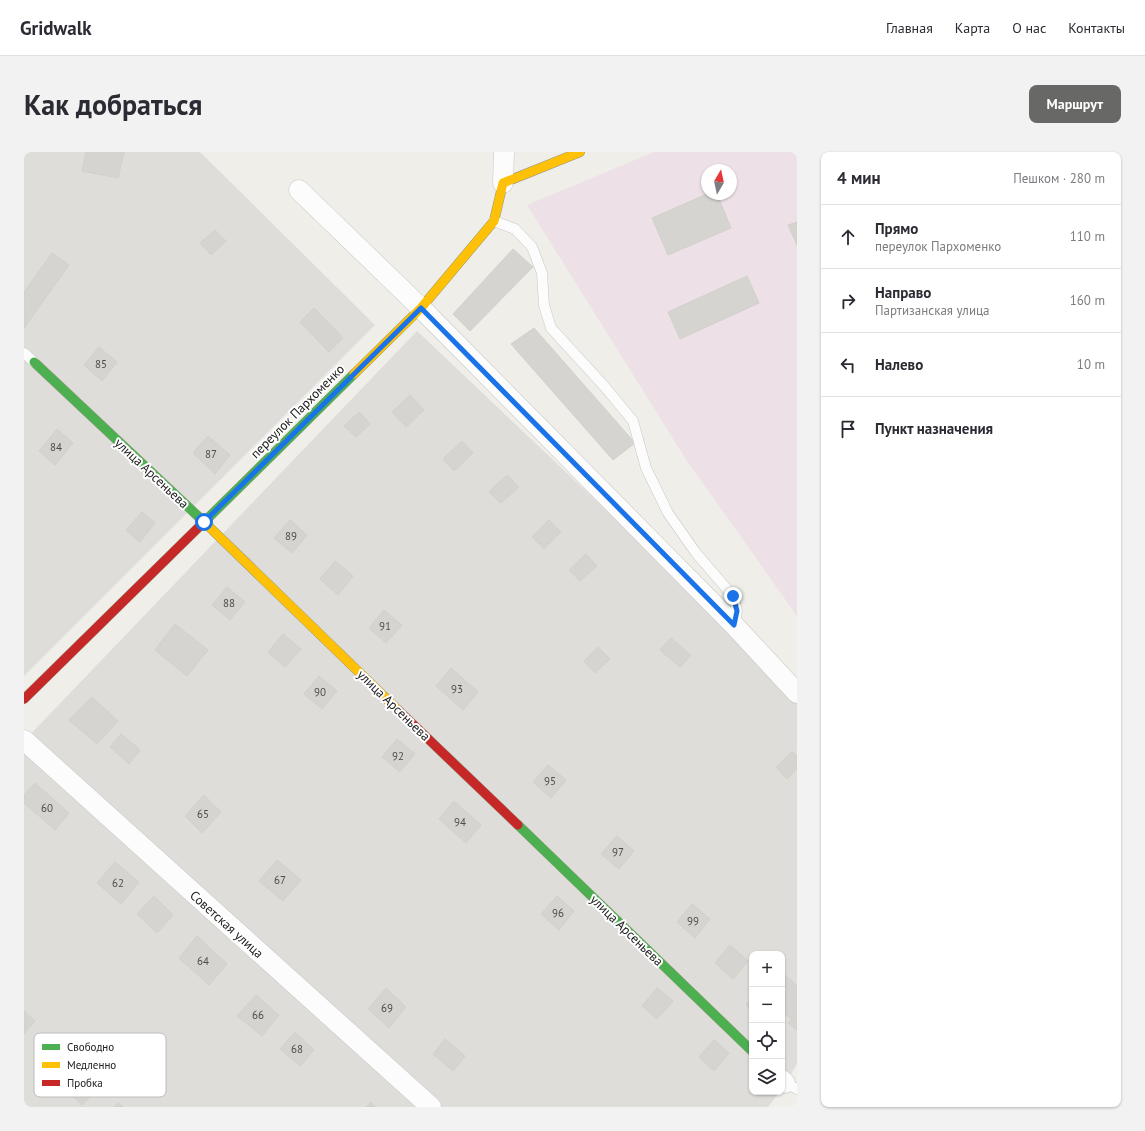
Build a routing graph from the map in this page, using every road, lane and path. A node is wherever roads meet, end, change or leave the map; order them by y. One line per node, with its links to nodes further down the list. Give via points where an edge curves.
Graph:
1 (504, 152): 3 (street)
2 (580, 152): 3 (street)
3 (503, 183): 5 (street, переулок Пархоменко)
4 (299, 190): 6 (street)
5 (494, 222): 6 (street, переулок Пархоменко); 10 (lane, via 515,229 532,247 542,273 544,304 551,328 633,421 646,468 668,513 696,553 733,596 737,611)
6 (421, 308): 9 (street, переулок Пархоменко); 10 (street)
7 (24, 353): 8 (lane)
8 (34, 362): 9 (street, улица Арсеньева)
9 (204, 522): 12 (street, переулок Пархоменко); 14 (street, улица Арсеньева)
10 (734, 625): 11 (street)
11 (797, 693)
12 (24, 700)
13 (24, 740): 15 (street, Советская улица)
14 (749, 1048)
15 (431, 1107)

